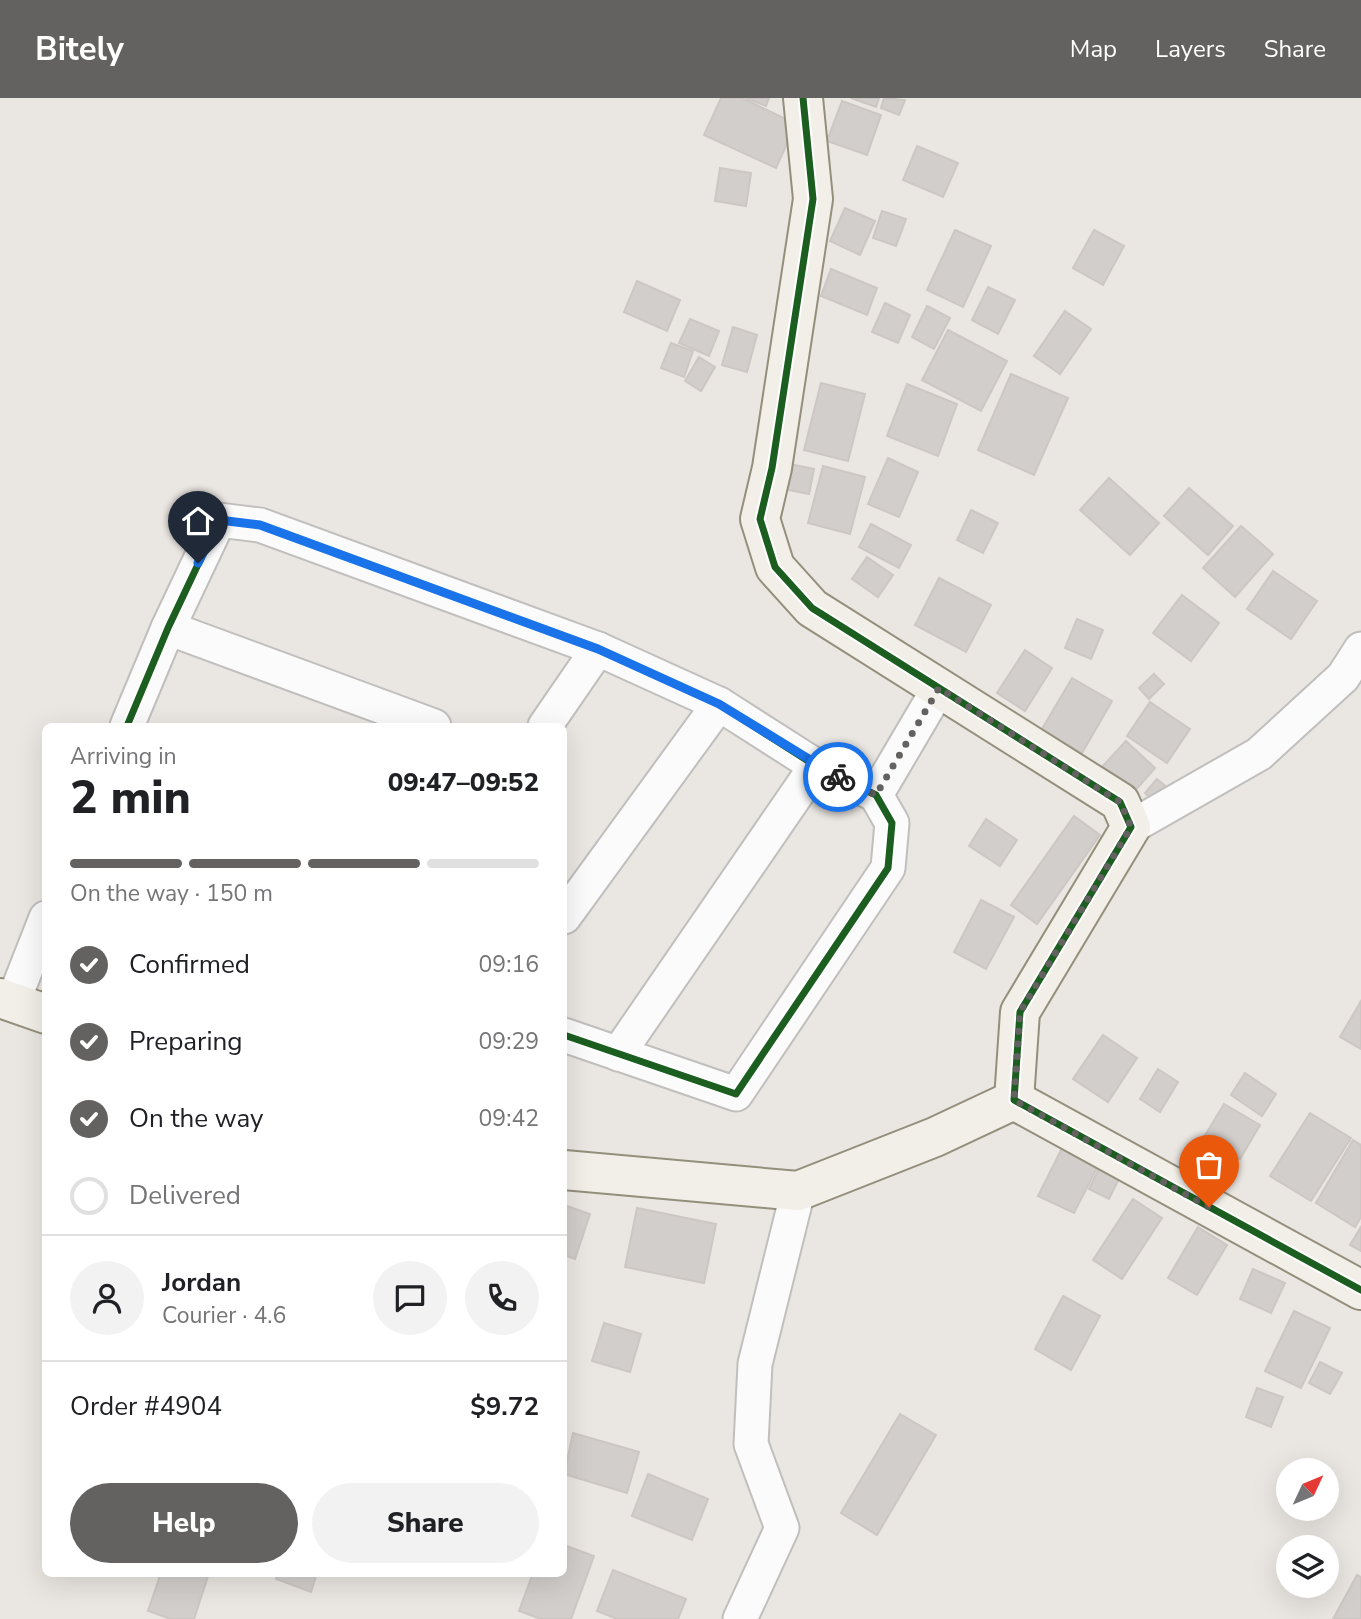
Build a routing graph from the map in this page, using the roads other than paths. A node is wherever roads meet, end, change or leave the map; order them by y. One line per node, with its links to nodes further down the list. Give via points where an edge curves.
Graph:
1 (803, 98): 6 (street, via 813,199 774,456 760,519 775,567 812,608)
2 (168, 628): 3 (street, via 219,520 260,525); 8 (street); 9 (street)
3 (598, 649): 7 (street); 10 (street)
4 (1361, 649): 5 (street)
5 (1352, 681): 13 (street, via 1259,754)
6 (939, 688): 12 (street); 13 (street, via 1120,802)
7 (719, 704): 11 (street); 14 (street)
8 (128, 723)
9 (426, 723)
10 (547, 723)
11 (816, 766): 12 (street); 18 (street)
12 (876, 795): 18 (street, via 892,823 888,868 736,1094)
13 (1131, 827): 19 (street, via 1020,1012)
14 (567, 913)
15 (42, 931): 16 (street)
16 (19, 1005)
17 (567, 1036): 18 (street)
18 (618, 1054)
19 (1014, 1100): 21 (street); 22 (street)
20 (567, 1170): 21 (street)
21 (798, 1191): 23 (street, via 755,1364 751,1444 782,1528)
22 (1361, 1290)
23 (740, 1619)

